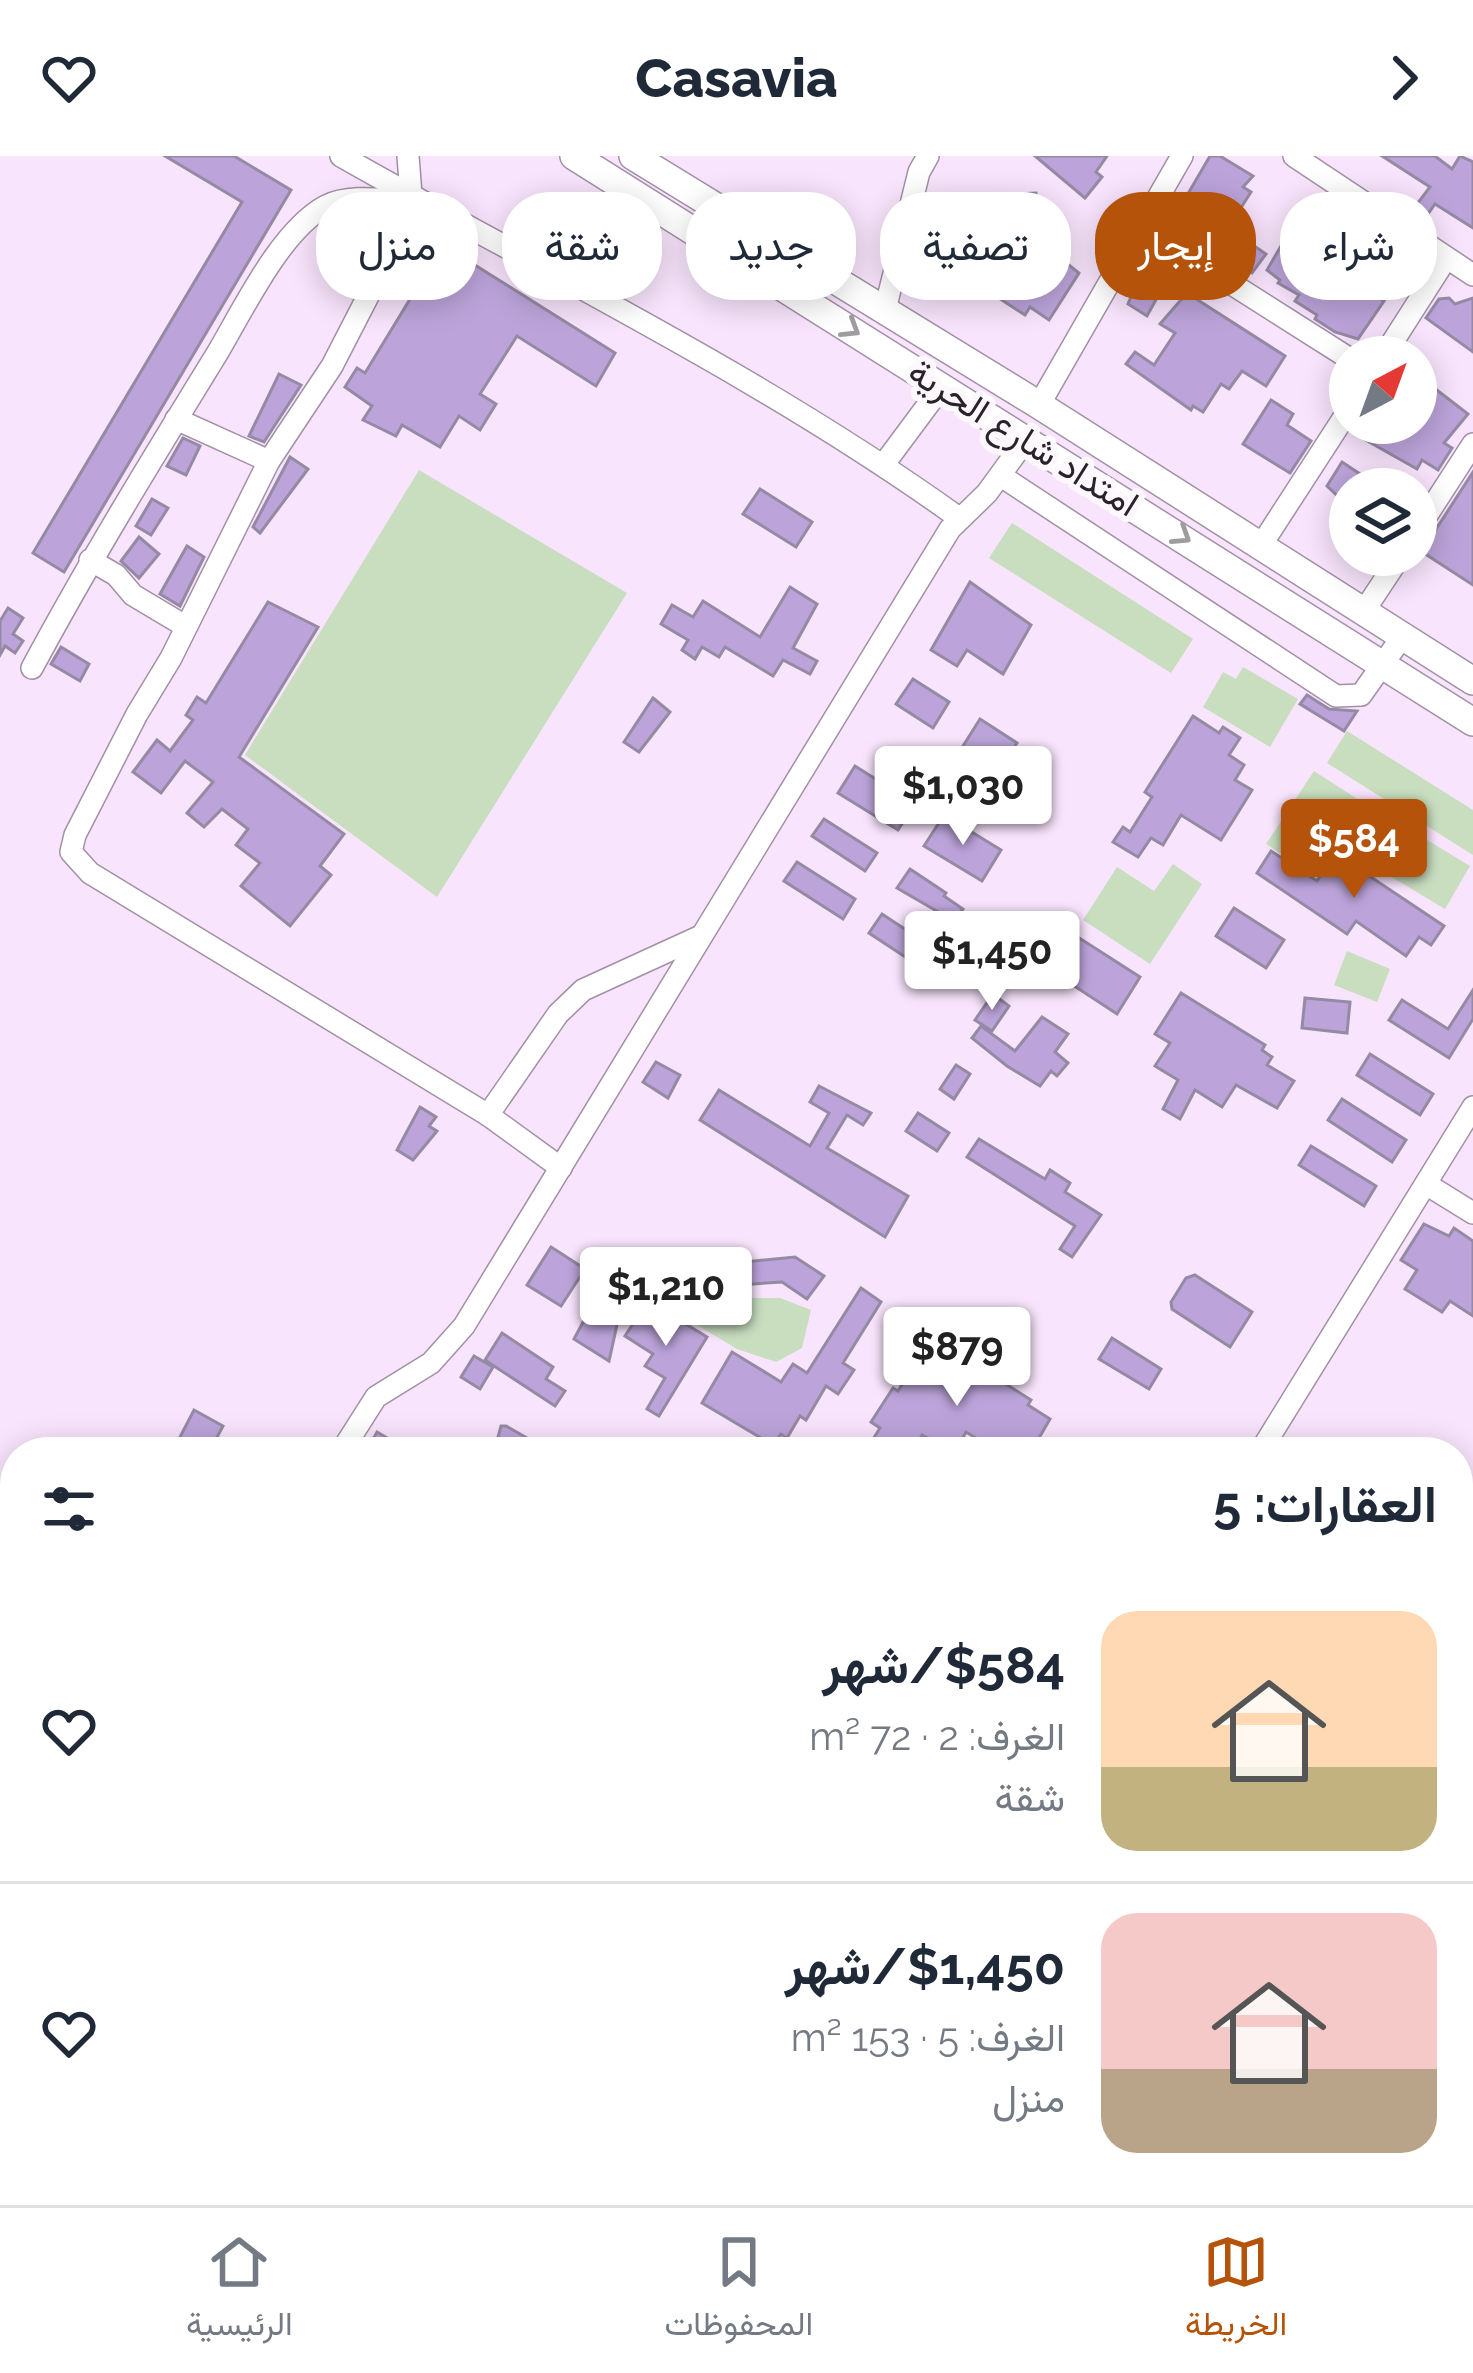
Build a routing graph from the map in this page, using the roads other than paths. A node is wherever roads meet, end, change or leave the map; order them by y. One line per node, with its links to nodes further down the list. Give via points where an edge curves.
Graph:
1 (341, 156): 9 (street)
2 (408, 156): 10 (street)
3 (574, 156): 11 (main road, امتداد شارع الحرية)
4 (633, 156): 8 (main road, امتداد شارع الحرية)
5 (928, 156): 22 (street)
6 (1182, 156): 12 (street)
7 (1294, 156): 16 (street)
8 (688, 191): 15 (main road); 22 (main road, امتداد شارع الحرية)
9 (399, 192)
10 (409, 192)
11 (630, 192)
12 (1160, 192)
13 (662, 212): 15 (main road, امتداد شارع الحرية)
14 (316, 213): 27 (street, via 268,271)
15 (672, 218): 25 (main road, امتداد شارع الحرية, one-way to 25)
16 (1445, 260): 17 (street); 23 (street)
17 (1473, 275)
18 (1256, 299): 24 (street)
19 (366, 300): 31 (street)
20 (607, 300): 32 (street)
21 (1097, 300): 26 (street)
22 (885, 310): 26 (main road, امتداد شارع الحرية)
23 (1396, 336)
24 (1329, 345)
25 (942, 386): 28 (main road, امتداد شارع الحرية); 32 (street)
26 (1039, 405): 36 (main road, امتداد شارع الحرية)
27 (176, 419): 31 (street); 37 (street)
28 (1027, 438): 33 (street); 42 (main road, امتداد شارع الحرية, one-way to 42)
29 (1329, 440): 36 (street)
30 (1473, 444): 34 (street)
31 (269, 461): 40 (street)
32 (884, 464): 35 (street)
33 (1000, 476): 35 (street); 42 (street, via 1336,696 1361,695)
34 (1437, 500)
35 (959, 518): 46 (street)
36 (1260, 547): 39 (main road, امتداد شارع الحرية)
37 (90, 560): 40 (street); 43 (street)
38 (1387, 576): 39 (street)
39 (1364, 611): 41 (main road, امتداد شارع الحرية)
40 (185, 626): 48 (street, via 71,852 91,873)
41 (1402, 637): 42 (street); 44 (main road, امتداد شارع الحرية)
42 (1384, 667): 45 (main road, امتداد شارع الحرية)
43 (32, 668)
44 (1471, 674)
45 (1473, 722)
46 (703, 935): 48 (street, via 583,990); 49 (street)
47 (1473, 1107): 50 (street)
48 (488, 1115): 49 (street)
49 (561, 1168): 52 (street, via 464,1327 431,1363 376,1397)
50 (1426, 1184): 51 (street); 53 (street)
51 (1473, 1213)
52 (351, 1437)
53 (1269, 1437)

